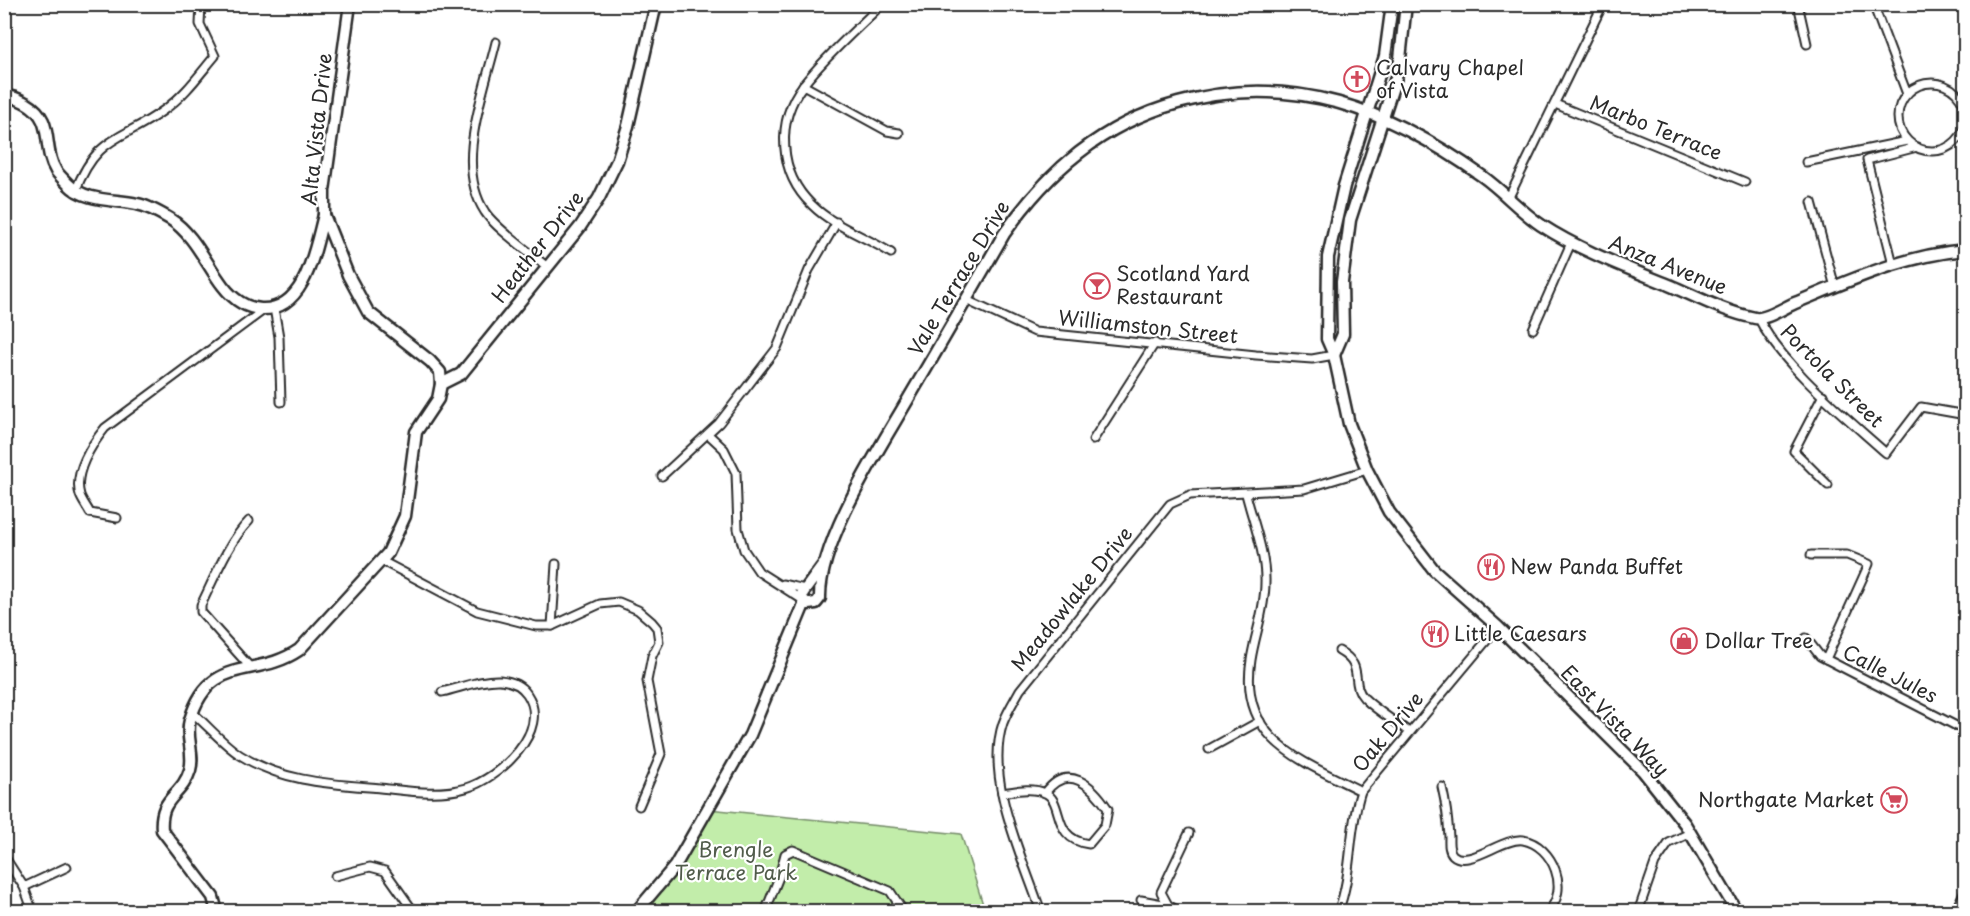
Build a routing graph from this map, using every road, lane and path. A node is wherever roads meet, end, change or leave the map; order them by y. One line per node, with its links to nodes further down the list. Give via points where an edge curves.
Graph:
1 (201, 4): 24 (street, via 200,24 215,56 163,112 117,135 95,155)
2 (350, 4): 27 (street, Alta Vista Drive, via 324,190)
3 (656, 4): 33 (street, Heather Drive, via 617,161 599,198)
4 (882, 4): 12 (street)
5 (1392, 4): 16 (street, East Vista Way, via 1385,56)
6 (1406, 4): 17 (street, East Vista Way, via 1400,63)
7 (1603, 4): 15 (street)
8 (1798, 4): 11 (street)
9 (1873, 4): 13 (street)
10 (496, 42): 33 (street, via 471,151 470,176 486,214)
11 (1807, 44)
12 (803, 85): 18 (street, via 887,131); 28 (street, via 787,119 784,156 798,190 813,207)
13 (1907, 94): 19 (street, via 1926,83 1947,86 1962,102); 20 (street, via 1898,112 1901,132)
14 (4, 96): 24 (street, via 13,96 35,108 47,131 55,170)
15 (1555, 104): 23 (street, Marbo Terrace); 25 (street)
16 (1368, 112): 17 (street, Vale Terrace Drive); 35 (street, Vale Terrace Drive, via 1327,98 1245,90 1203,96 1133,118 1078,151 1042,184 1004,234); 40 (street, East Vista Way, via 1332,233 1326,303 1327,339)
17 (1384, 117): 25 (street, Anza Avenue, via 1462,162); 40 (street, East Vista Way, via 1350,220 1342,282 1342,334)
18 (899, 133)
19 (1963, 134): 21 (street, via 1937,150)
20 (1907, 141): 21 (street); 22 (street)
21 (1917, 147): 32 (street, via 1867,160)
22 (1806, 162)
23 (1745, 182)
24 (75, 192): 36 (street, via 138,204 163,215 190,237 233,298 252,308)
25 (1509, 197): 29 (street, Anza Avenue, via 1538,223)
26 (1812, 202): 34 (street)
27 (324, 215): 36 (street, via 303,280 289,300); 41 (street, Alta Vista Drive, via 368,312 430,361 440,372)
28 (837, 222): 31 (street); 45 (street, via 809,270 777,348)
29 (1571, 243): 37 (street, Anza Avenue, via 1713,304); 38 (street)
30 (1965, 250): 32 (street)
31 (891, 253)
32 (1893, 264): 34 (street)
33 (547, 267): 41 (street, Heather Drive, via 461,374)
34 (1835, 287): 37 (street)
35 (966, 300): 39 (street, Williamston Street, via 1035,332); 57 (street, Vale Terrace Drive, via 855,492)
36 (269, 309): 43 (street, via 279,337); 51 (street, via 105,428 91,445 79,494 90,513)
37 (1759, 319): 42 (street, Portola Street, via 1766,333)
38 (1533, 329)
39 (1155, 344): 40 (street, Williamston Street, via 1312,359); 46 (street)
40 (1334, 355): 47 (street, East Vista Way, via 1349,424)
41 (441, 384): 54 (street, via 438,399 416,432 405,516)
42 (1823, 395): 44 (street, Portola Street, via 1886,453 1921,407); 49 (street, via 1794,451)
43 (281, 402)
44 (1965, 415)
45 (708, 434): 48 (street); 56 (street, via 724,450 736,473 738,529 744,550 759,572)
46 (1093, 441)
47 (1367, 470): 50 (street, Meadowlake Drive, via 1304,489); 59 (street, East Vista Way, via 1389,512 1434,570)
48 (662, 476)
49 (1828, 484)
50 (1246, 494): 66 (street, via 1266,581 1249,688); 72 (street, Meadowlake Drive, via 1190,495 1170,504 1020,690 1002,724 997,762)
51 (117, 518)
52 (249, 521): 63 (street, via 222,563 201,612)
53 (1811, 555): 62 (street, via 1847,555 1869,564)
54 (382, 561): 58 (street, via 477,611 536,626); 63 (street, via 299,650 288,657)
55 (556, 564): 58 (street)
56 (780, 584): 57 (street); 57 (street)
57 (808, 595): 88 (street, Vale Terrace Drive, via 745,744 675,866)
58 (552, 626): 74 (street, via 600,604 619,602 638,610 657,628 659,642 647,681 661,754)
59 (1498, 627): 68 (street, Oak Drive); 76 (street, East Vista Way, via 1643,771)
60 (1806, 638): 62 (street, Calle Jules)
61 (1339, 651): 68 (street, via 1354,664 1364,697)
62 (1826, 659): 67 (street, Calle Jules)
63 (250, 667): 65 (street, via 220,676 206,688)
64 (442, 692): 65 (street, via 498,680 512,682 524,689 532,701 535,719 529,734 502,768 466,788 432,793 319,783 278,773 240,755)
65 (193, 713): 86 (street, via 189,723 190,770 166,802 162,830 213,897)
66 (1260, 721): 69 (street); 71 (street, via 1271,740 1287,753)
67 (1965, 731)
68 (1409, 732): 71 (street, Oak Drive)
69 (1209, 749)
70 (1442, 787): 95 (street, via 1453,855 1461,859 1476,856 1504,843 1522,840 1546,851 1552,859 1559,896)
71 (1361, 791): 83 (street, Oak Drive)
72 (1002, 793): 73 (street); 91 (street, Meadowlake Drive)
73 (1046, 793): 73 (street, via 1052,797 1064,832 1082,843 1089,844 1105,825 1108,809 1096,790 1085,782 1061,779)
74 (639, 806)
75 (1189, 833): 84 (street, via 1161,892)
76 (1690, 833): 96 (street, via 1669,843 1655,862); 97 (street, East Vista Way)
77 (4, 856): 80 (street)
78 (67, 867): 80 (street)
79 (335, 876): 87 (street, via 370,867 385,870)
80 (24, 887): 85 (street)
81 (1965, 893): 98 (street)
82 (1141, 900): 84 (street)
83 (1342, 901): 93 (street, Oak Drive); 94 (street)
84 (1168, 905): 92 (street)
85 (33, 912)
86 (217, 912)
87 (414, 912)
88 (636, 912)
89 (765, 912): 90 (street, via 785,854 793,850 890,891)
90 (904, 912)
91 (1041, 912)
92 (1180, 912)
93 (1338, 912)
94 (1344, 912)
95 (1547, 912)
96 (1638, 912)
97 (1737, 912)
98 (1957, 912)

